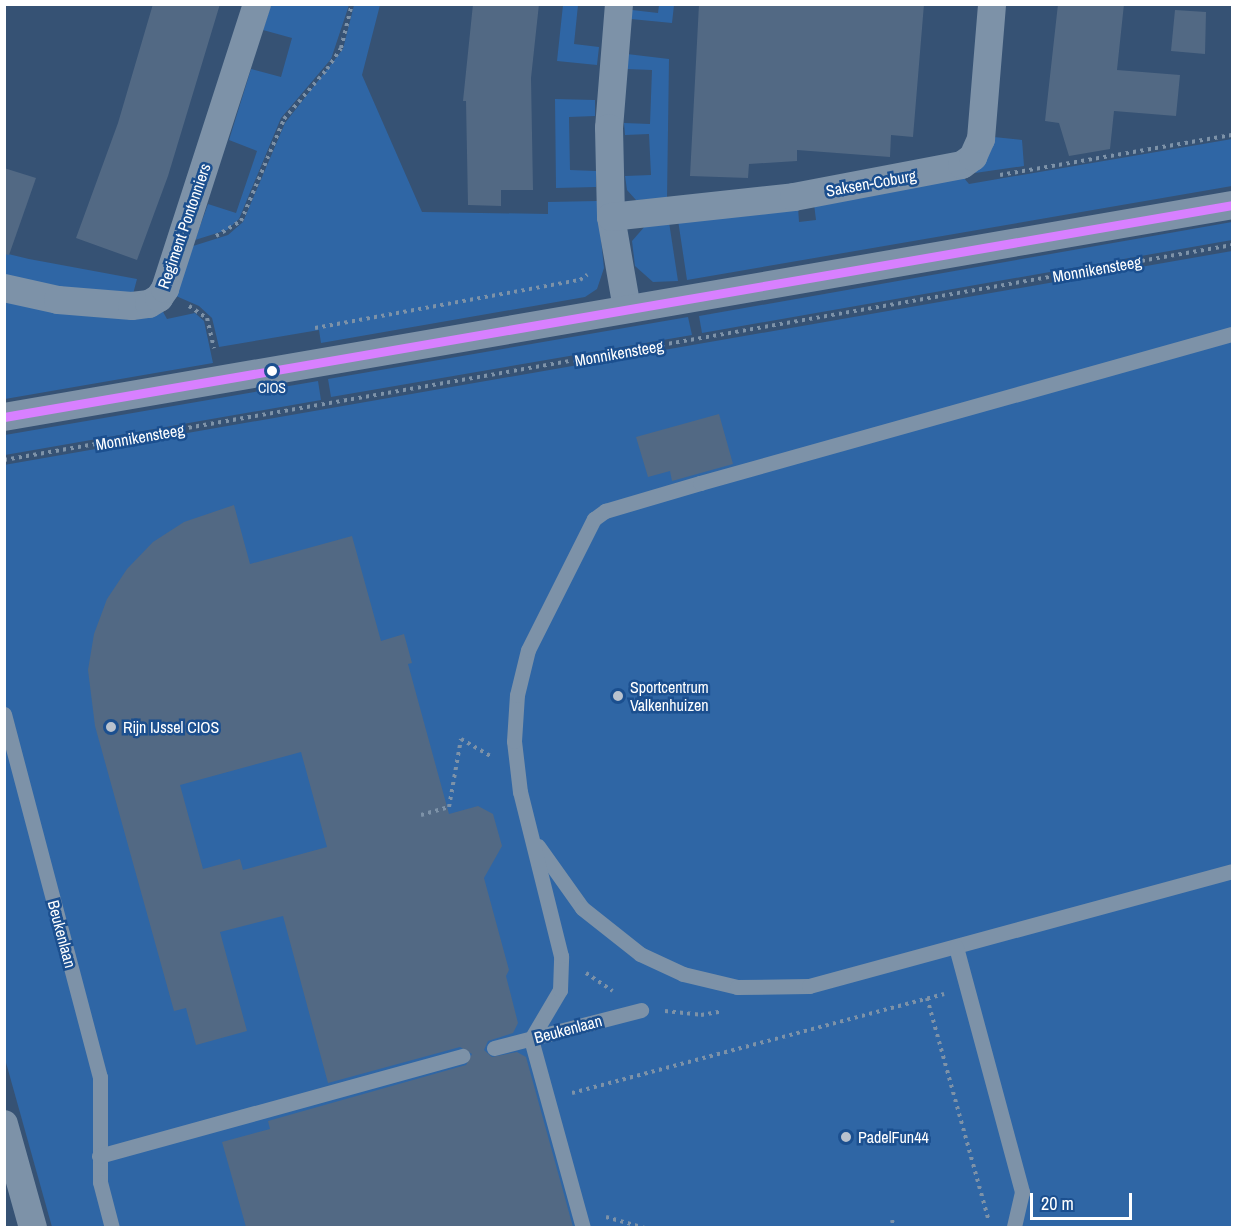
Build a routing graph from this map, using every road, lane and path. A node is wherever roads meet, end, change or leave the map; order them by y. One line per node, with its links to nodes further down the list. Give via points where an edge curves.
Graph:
1 (257, 4): 9 (street, Regiment Pontonniers)
2 (352, 4): 9 (path, via 341,48 284,119 241,221 220,235 195,243)
3 (619, 4): 8 (street, via 609,128)
4 (992, 4): 6 (street, via 981,139 973,157)
5 (1233, 135): 6 (path, via 975,178)
6 (962, 165): 8 (street, Saksen-Coburg, via 794,197)
7 (1233, 204): 12 (street)
8 (612, 224): 12 (street); 13 (path, via 586,277 580,280)
9 (180, 241): 11 (street, Regiment Pontonniers, via 165,289 149,304 58,300)
10 (1233, 245): 16 (path, Monnikensteeg)
11 (4, 288)
12 (627, 309): 15 (street)
13 (315, 328)
14 (1233, 334): 18 (lane, via 605,511 594,519 528,650 515,717)
15 (4, 417)
16 (4, 460)
17 (4, 714): 32 (lane, Beukenlaan, via 100,1077)
18 (516, 774): 19 (path, via 461,739 449,807); 20 (lane)
19 (421, 815)
20 (534, 841): 22 (lane, via 559,880 609,931 663,966 712,982 737,987 809,986); 23 (lane)
21 (1233, 871): 22 (lane)
22 (956, 947): 24 (lane)
23 (561, 956): 26 (path); 27 (lane, via 560,990)
24 (968, 987): 25 (path); 40 (lane, via 1022,1192)
25 (927, 998): 30 (path); 39 (path)
26 (641, 1010): 27 (lane, Beukenlaan)
27 (531, 1039): 28 (lane, Beukenlaan); 30 (lane)
28 (494, 1048)
29 (463, 1056): 32 (lane)
30 (548, 1099): 34 (lane)
31 (4, 1124): 35 (street)
32 (99, 1156): 36 (lane, Beukenlaan, via 100,1182)
33 (892, 1220): 38 (path)
34 (583, 1225): 37 (path, via 608,1216)
35 (33, 1227)
36 (112, 1227)
37 (645, 1227)
38 (894, 1227)
39 (991, 1227)
40 (1014, 1227)

